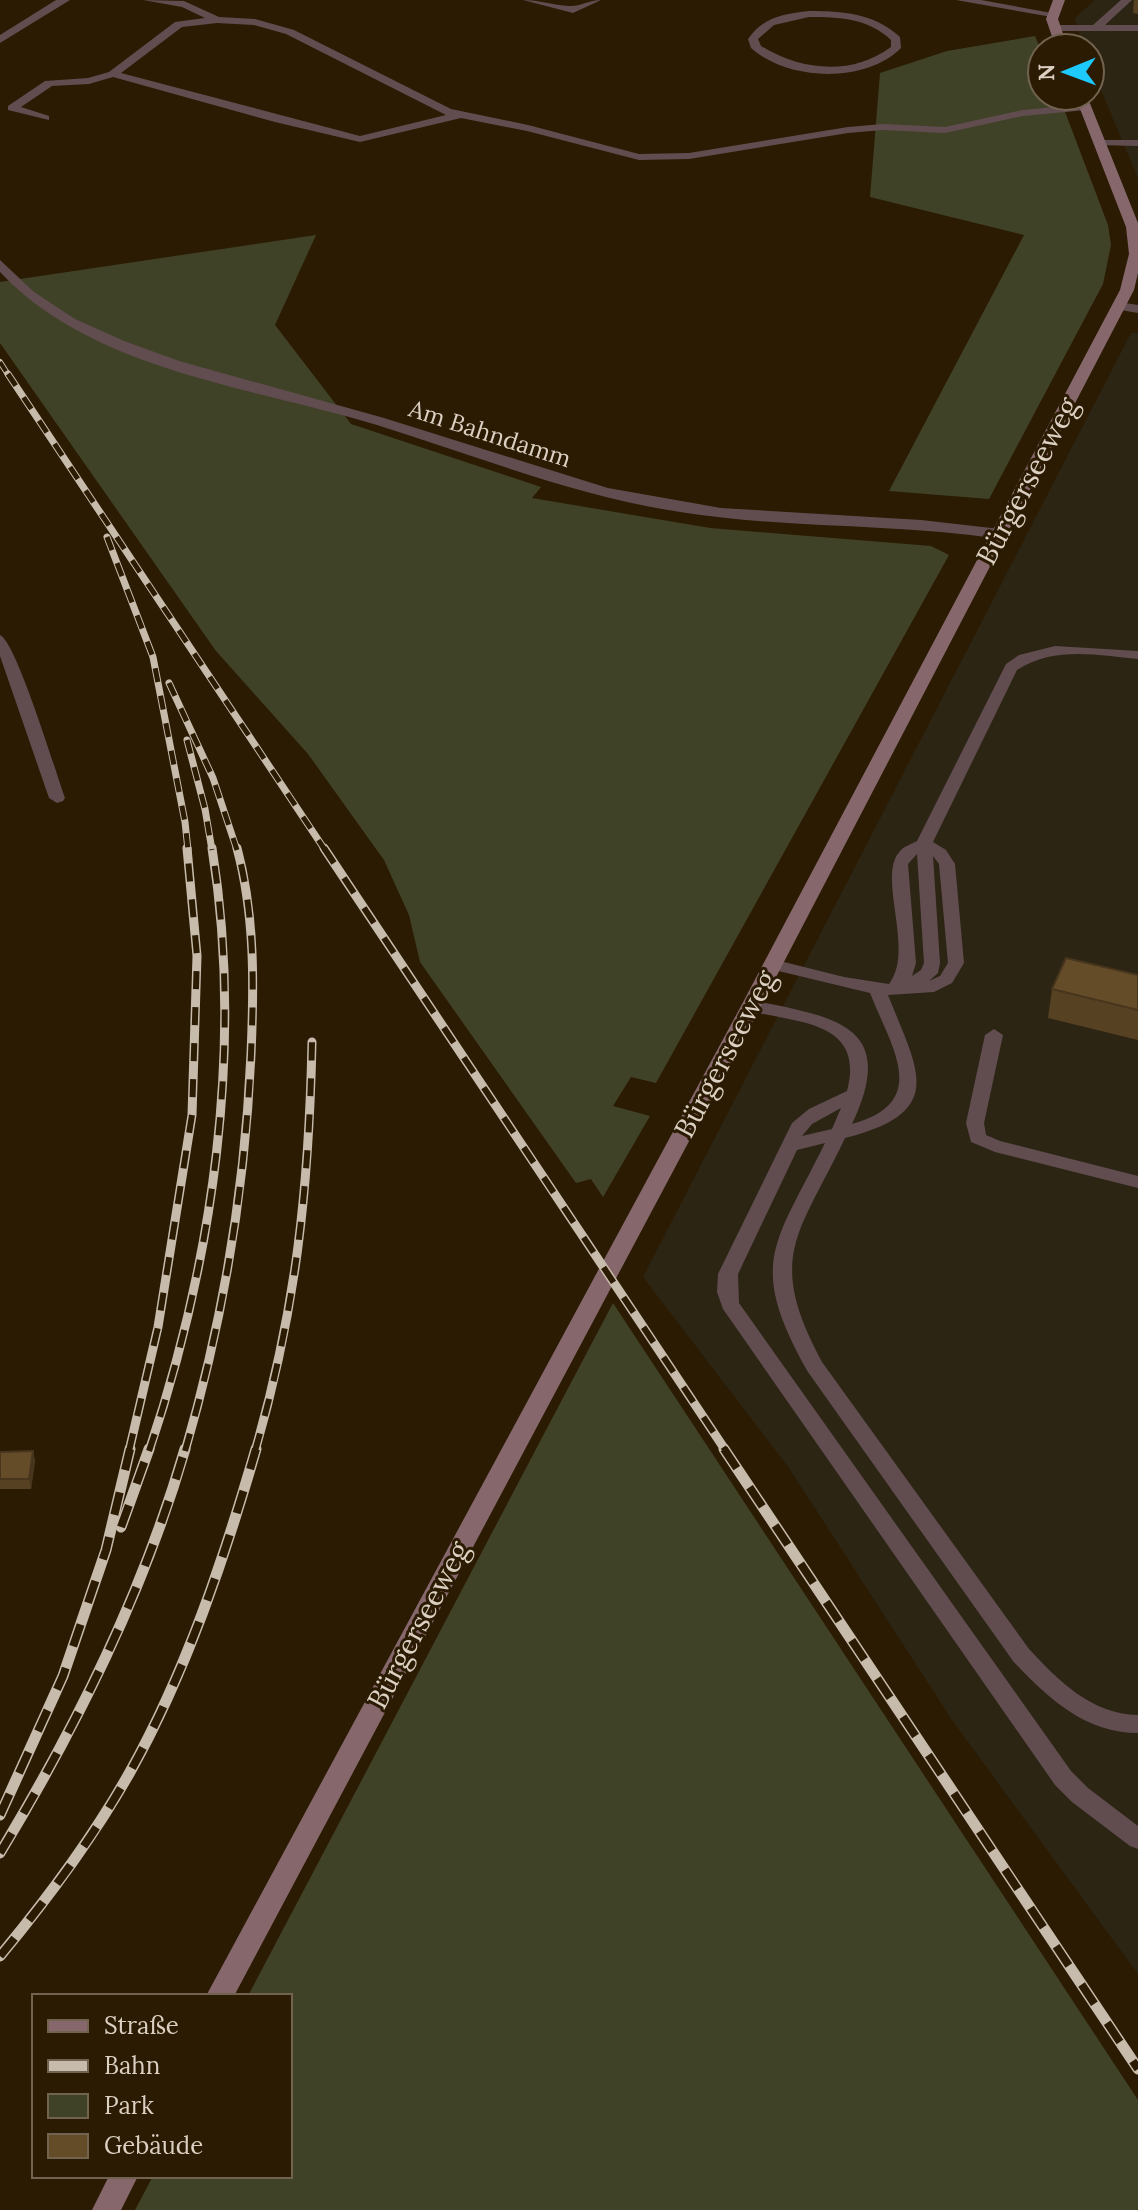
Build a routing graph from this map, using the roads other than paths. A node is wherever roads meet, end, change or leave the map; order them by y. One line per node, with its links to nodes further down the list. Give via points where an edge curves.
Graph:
1 (64, 0): 14 (street)
2 (148, 0): 9 (lane, via 184,4)
3 (528, 0): 4 (lane, via 573,10)
4 (596, 0)
5 (961, 0): 8 (lane)
6 (1059, 0): 8 (street)
7 (1127, 0): 11 (lane)
8 (1052, 14): 10 (street)
9 (217, 20): 16 (lane, via 179,24); 19 (lane, via 255,22 290,32)
10 (1054, 28): 11 (lane); 13 (street)
11 (1096, 28): 12 (lane)
12 (1138, 28)
13 (1056, 32)
14 (0, 40)
15 (888, 56): 15 (lane, via 896,48 888,30 832,14 787,17 758,30 753,39 767,56 806,67 853,67)
16 (113, 74): 19 (lane, via 360,139); 20 (lane, via 49,83 12,108)
17 (1029, 112): 19 (lane, via 945,130 848,130 689,156 639,157 598,155 488,129)
18 (1088, 112): 21 (street, Bürgerseeweg)
19 (460, 115)
20 (45, 118)
21 (1101, 143): 22 (lane); 23 (street, Bürgerseeweg)
22 (1138, 143)
23 (1136, 227): 25 (street, Bürgerseeweg, via 1133,272)
24 (0, 264): 27 (street, Am Bahndamm, via 41,304 141,353 380,421 594,491 743,516)
25 (1119, 306): 26 (lane); 27 (street, Bürgerseeweg)
26 (1138, 309)
27 (1000, 534): 32 (street, Bürgerseeweg)
28 (0, 639): 30 (lane)
29 (1138, 655): 31 (lane, via 1051,651 1022,658 1011,667)
30 (57, 798)
31 (924, 844): 33 (lane, via 900,864 908,963 904,976); 33 (lane, via 947,864 953,975 931,990)
32 (772, 964): 33 (lane); 34 (street, Bürgerseeweg)
33 (886, 988): 37 (lane, via 910,1090 886,1119)
34 (751, 1006): 36 (lane, via 841,1030 860,1055); 42 (street, Bürgerseeweg)
35 (994, 1035): 39 (lane, via 975,1123 977,1138)
36 (857, 1093): 37 (lane); 38 (lane, via 799,1123 791,1131)
37 (838, 1133): 38 (lane); 40 (lane, via 797,1213 781,1261 786,1306 798,1335 815,1367 1021,1655 1078,1706 1119,1724)
38 (790, 1146): 41 (lane, via 728,1274 730,1304 1063,1778)
39 (1138, 1182)
40 (1138, 1724)
41 (1138, 1839)
42 (221, 1994)
43 (123, 2178): 44 (street)
44 (106, 2210)

